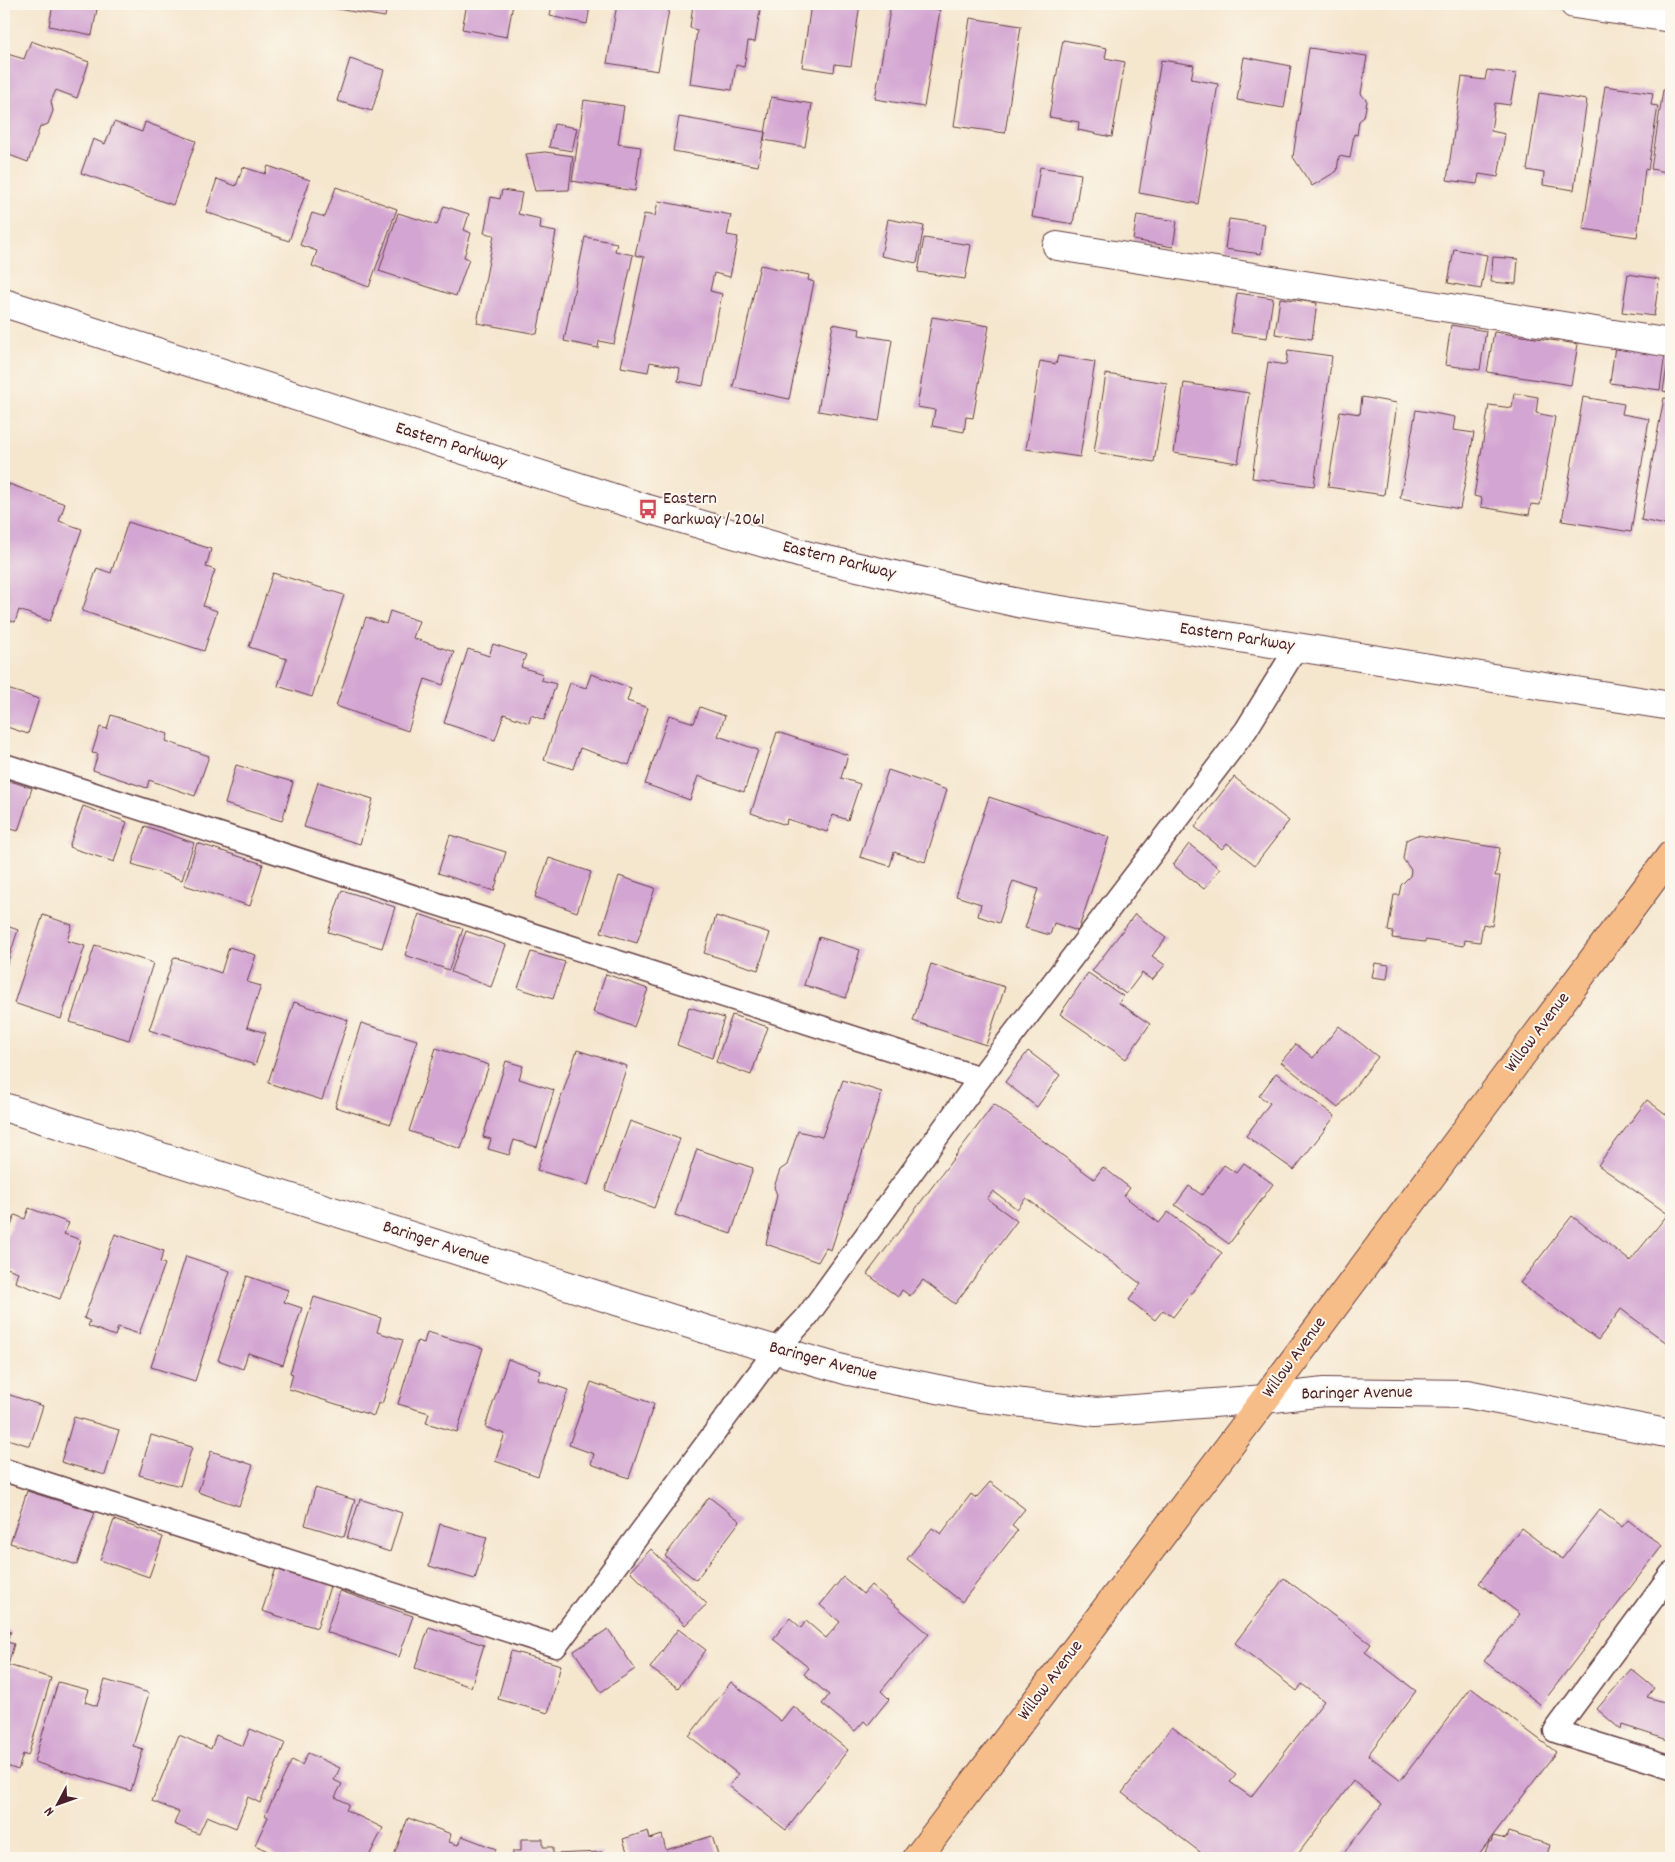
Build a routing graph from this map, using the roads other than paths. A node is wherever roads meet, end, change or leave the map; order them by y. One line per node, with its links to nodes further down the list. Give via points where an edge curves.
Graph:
1 (1574, 4): 2 (street)
2 (1671, 18)
3 (1057, 246): 5 (street)
4 (4, 303): 6 (street, Eastern Parkway, via 648,509 809,556 1023,604)
5 (1671, 343)
6 (1296, 647): 7 (street, Eastern Parkway); 10 (lane, via 1246,730)
7 (1671, 706)
8 (4, 765): 10 (lane)
9 (1671, 855): 13 (main road, Willow Avenue)
10 (980, 1078): 12 (lane, via 806,1318)
11 (4, 1107): 12 (street, Baringer Avenue)
12 (776, 1350): 13 (street, Baringer Avenue, via 849,1371 982,1398 1096,1412); 15 (lane, via 556,1646)
13 (1265, 1399): 14 (street, Baringer Avenue, via 1324,1392 1467,1394); 18 (main road, Willow Avenue)
14 (1671, 1434)
15 (4, 1470)
16 (1671, 1574): 17 (lane, via 1556,1731)
17 (1671, 1767)
18 (917, 1858)

